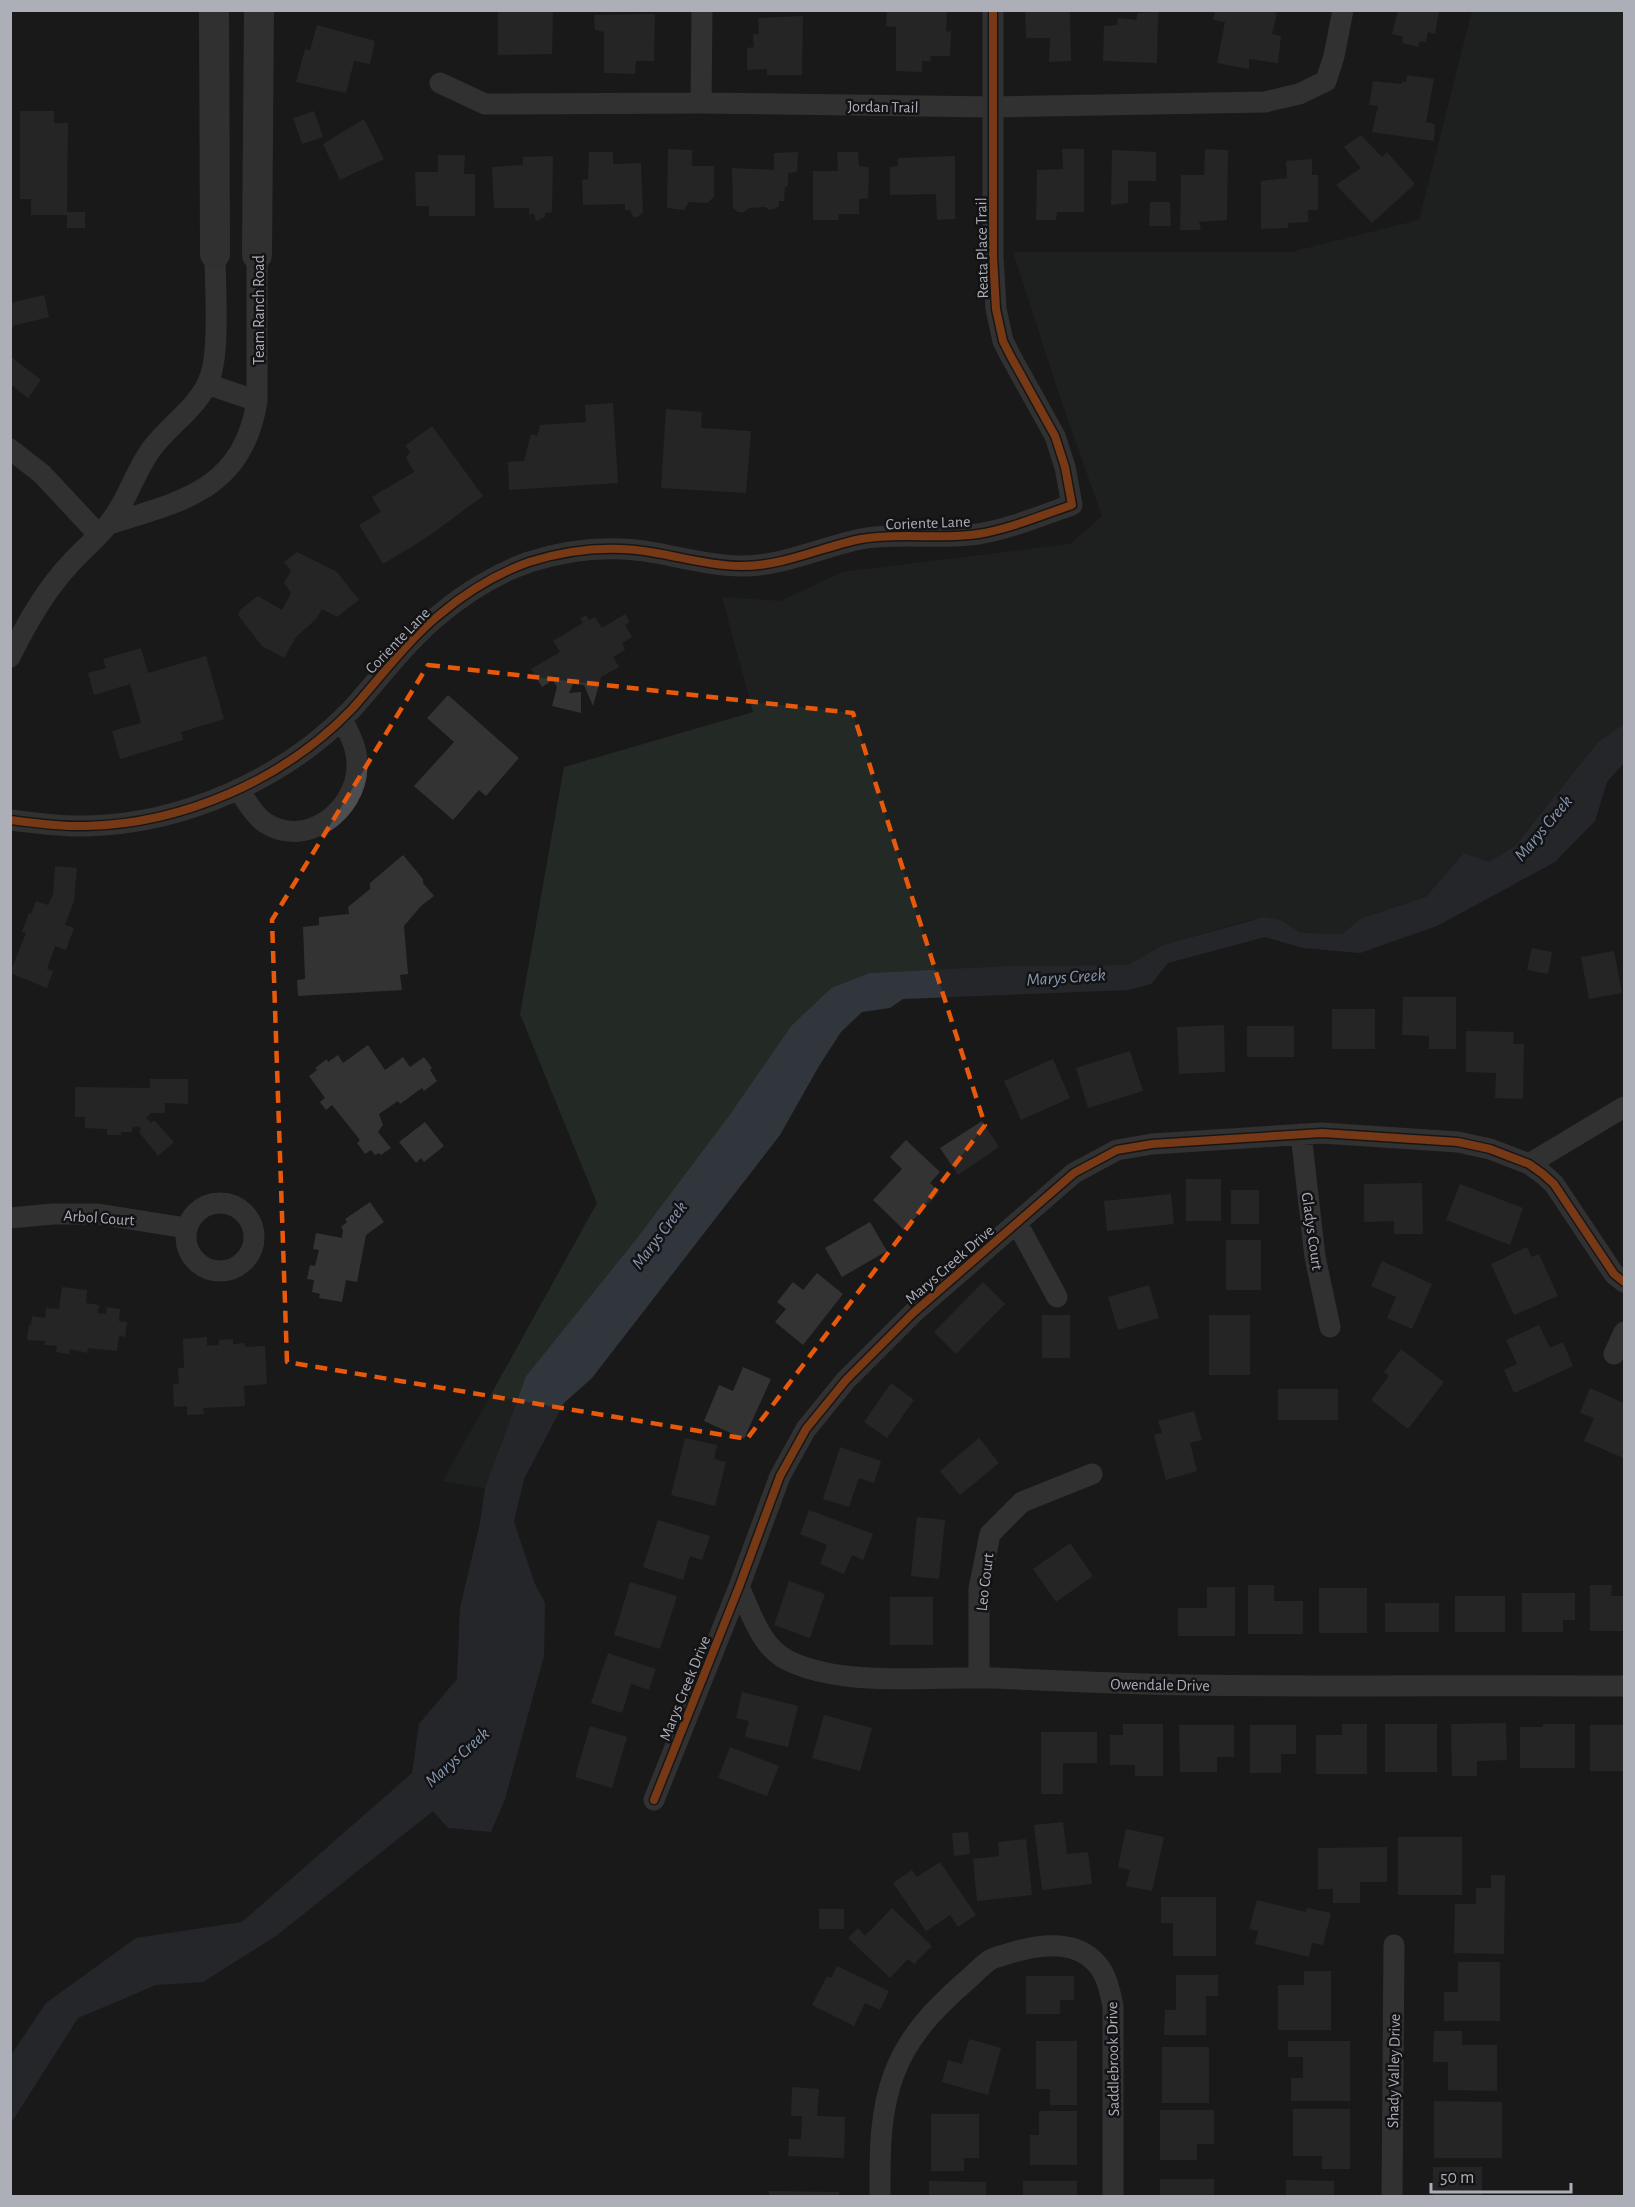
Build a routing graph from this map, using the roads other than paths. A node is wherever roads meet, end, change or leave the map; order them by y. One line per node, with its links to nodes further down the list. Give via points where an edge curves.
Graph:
1 (214, 10): 9 (street, Team Ranch Road)
2 (259, 10): 10 (street, Team Ranch Road)
3 (702, 10): 7 (street)
4 (993, 10): 8 (street, Reata Place Trail)
5 (1343, 10): 8 (street, Jordan Trail, via 1326,81 1299,94 1265,102)
6 (440, 83): 7 (street, Jordan Trail, via 485,104)
7 (701, 103): 8 (street, Jordan Trail)
8 (994, 107): 14 (street, Reata Place Trail, via 996,309 1003,341 1055,436)
9 (215, 254): 11 (street, Team Ranch Road, via 213,365)
10 (257, 255): 12 (street, Team Ranch Road)
11 (207, 384): 12 (street); 15 (street, Team Ranch Road, via 147,454 121,507)
12 (257, 401): 15 (street, Team Ranch Road, via 245,445 219,479 200,492)
13 (10, 449): 15 (street)
14 (1072, 505): 17 (street, Coriente Lane, via 985,532 866,538 764,565 721,565 654,552 606,549 581,550 529,562 481,586 437,616)
15 (104, 529): 16 (street, Team Ranch Road, via 66,567 34,612)
16 (10, 657)
17 (342, 719): 18 (street, Coriente Lane, via 284,763); 18 (street, via 354,745 356,780 349,798 331,820 297,830 274,827 257,815)
18 (238, 789): 19 (street, Coriente Lane, via 194,808 134,822 85,826)
19 (10, 820)
20 (1624, 1107): 22 (street)
21 (1301, 1134): 22 (street, Marys Creek Drive, via 1458,1142); 24 (street, Marys Creek Drive, via 1117,1150 1074,1173); 28 (street, Gladys Court, via 1315,1257)
22 (1529, 1164): 26 (street, Marys Creek Drive, via 1554,1184 1614,1274)
23 (10, 1218): 25 (street, Arbol Court, via 98,1214)
24 (1017, 1223): 27 (street); 32 (street, Marys Creek Drive, via 914,1313 846,1380 806,1430 780,1476)
25 (186, 1228)
26 (1624, 1282)
27 (1057, 1297)
28 (1330, 1327)
29 (1624, 1332): 30 (street)
30 (1614, 1354)
31 (1092, 1474): 33 (street, Leo Court, via 1022,1502 990,1534 980,1589)
32 (739, 1587): 33 (street, Owendale Drive, via 760,1632 774,1651 811,1669 846,1677); 35 (street, Marys Creek Drive)
33 (979, 1678): 34 (street, Owendale Drive, via 1189,1685)
34 (1624, 1686)
35 (654, 1800)
36 (1394, 1945): 39 (street, Shady Valley Drive)
37 (880, 2196): 38 (street, Saddlebrook Drive, via 880,2132 894,2074 916,2031 991,1959 1048,1945 1090,1956 1108,1983 1113,2006)
38 (1113, 2196)
39 (1392, 2196)

